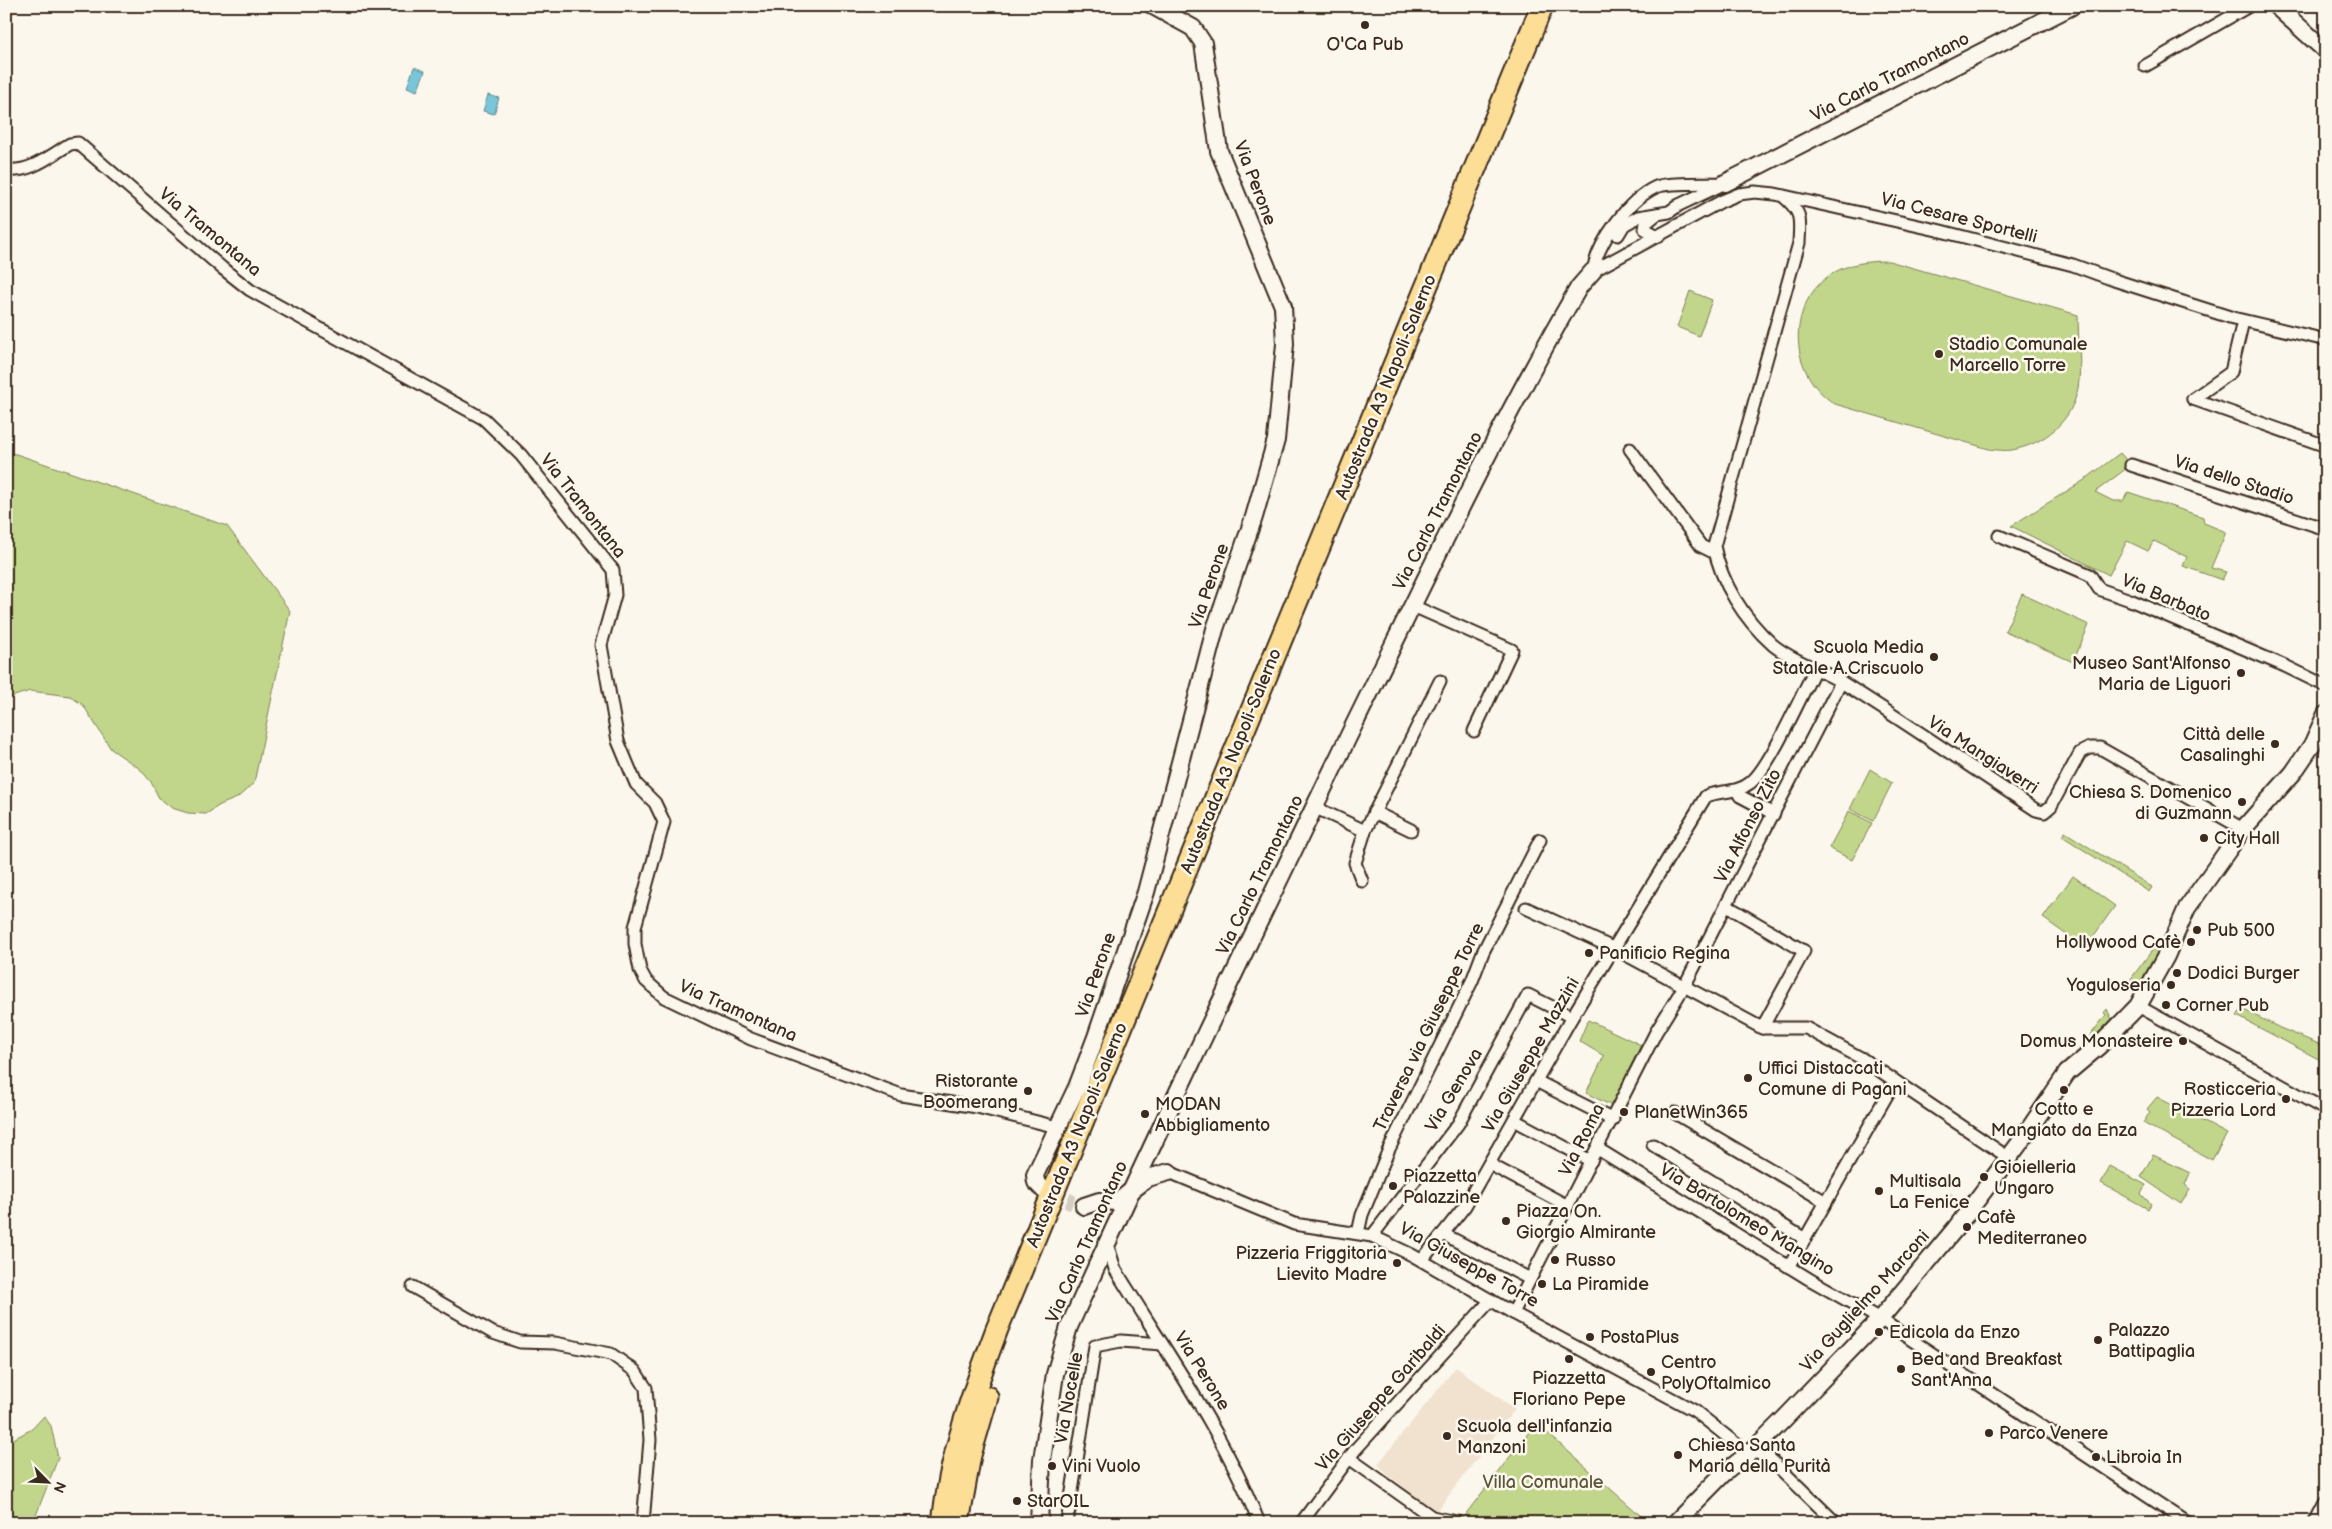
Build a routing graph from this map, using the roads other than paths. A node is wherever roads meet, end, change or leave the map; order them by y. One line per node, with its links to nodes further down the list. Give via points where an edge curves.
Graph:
1 (1153, 6): 55 (street, Via Perone, via 1193,28 1203,42 1219,151 1283,306 1283,383 1276,440 1254,517 1215,629 1146,892 1096,1037)
2 (1542, 6): 87 (highway, Autostrada A3 Napoli-Salerno, via 997,1330 962,1424)
3 (1557, 6): 88 (highway, Autostrada A3 Napoli-Salerno, via 998,1367 973,1440)
4 (2072, 6): 10 (street, Via Carlo Tramontano)
5 (2249, 6): 8 (street)
6 (2276, 6): 7 (street)
7 (2326, 51)
8 (2145, 66)
9 (6, 170): 55 (street, Via Tramontana, via 27,169 70,144 78,143 250,290 484,419 521,455 613,570 614,595 601,645 618,741 636,784 655,803 664,822 635,927 635,944 643,976 664,998 751,1039 901,1095 977,1107)
10 (1725, 183): 11 (street, Via Carlo Tramontano); 14 (street, Via Carlo Tramontano)
11 (1666, 186): 12 (street, Via Carlo Tramontano); 14 (street, via 1676,190)
12 (1650, 191): 15 (street, via 1648,206); 17 (street, Via Carlo Tramontano, via 1631,203 1596,257)
13 (1783, 196): 16 (street, Via Cesare Sportelli, via 1755,192 1739,194); 18 (street, Via Cesare Sportelli, via 1955,234 2064,263); 25 (street, via 1798,208 1798,243 1773,314 1717,530)
14 (1679, 205): 15 (street, Via Carlo Tramontano, via 1670,212)
15 (1658, 213): 16 (street, via 1646,223 1645,229); 17 (street, Via Carlo Tramontano, via 1638,217 1624,225)
16 (1658, 236): 17 (street, Via Cesare Sportelli)
17 (1593, 271): 26 (street, Via Carlo Tramontano, via 1579,287 1545,347)
18 (2243, 321): 19 (street, Via Cesare Sportelli); 20 (street, via 2231,372 2193,399)
19 (2326, 340)
20 (2326, 446)
21 (1630, 449): 25 (street, via 1702,546)
22 (2131, 465): 23 (street, Via dello Stadio)
23 (2326, 529)
24 (1999, 536): 30 (street, Via Barbato, via 2090,575 2099,589 2286,666)
25 (1716, 553): 27 (street, Via Mangiaverri, via 1718,567 1730,590 1760,632 1787,655)
26 (1413, 606): 32 (street, via 1512,650); 34 (street, Via Carlo Tramontano)
27 (1815, 669): 29 (street, Via Mangiaverri); 33 (street, via 1764,766 1751,783)
28 (1440, 681): 35 (street)
29 (1841, 682): 36 (street, Via Alfonso Zito); 37 (street, Via Mangiaverri, via 2036,810 2044,812 2051,806 2080,753 2100,748)
30 (2326, 686)
31 (2326, 714): 37 (street, Via Guglielmo Marconi, via 2312,745 2293,773)
32 (1474, 731)
33 (1737, 790): 36 (street, via 1740,796); 44 (street, Via Giuseppe Mazzini, via 1706,796)
34 (1314, 807): 39 (street); 56 (street, Via Carlo Tramontano)
35 (1374, 812): 38 (street); 39 (street)
36 (1774, 814): 42 (street, Via Alfonso Zito)
37 (2243, 828): 46 (street, Via Guglielmo Marconi, via 2187,908 2166,956)
38 (1410, 830)
39 (1364, 831): 41 (street, via 1355,863)
40 (1540, 840): 69 (street, Traversa via Giuseppe Torre, via 1389,1149 1362,1214)
41 (1362, 882)
42 (1727, 906): 45 (street, Via Alfonso Zito); 48 (street, via 1804,951)
43 (1526, 908): 44 (street)
44 (1615, 948): 45 (street); 47 (street, Via Giuseppe Mazzini)
45 (1685, 985): 48 (street); 54 (street, Via Roma, via 1656,1032)
46 (2138, 1006): 51 (street); 59 (street, Via Guglielmo Marconi, via 2067,1073)
47 (1572, 1017): 49 (street, Via Giuseppe Mazzini); 71 (street, Via Genova, via 1528,995 1458,1124)
48 (1762, 1028): 50 (street, via 1806,1028)
49 (1536, 1081): 53 (street, Via Giuseppe Mazzini); 54 (street)
50 (1895, 1081): 59 (street); 66 (street)
51 (2326, 1110)
52 (1675, 1113): 66 (street)
53 (1514, 1120): 61 (street); 62 (street, Via Giuseppe Mazzini)
54 (1613, 1120): 58 (street, Via Roma)
55 (1057, 1127): 64 (street, Via Perone, via 1036,1175 1036,1182)
56 (1158, 1136): 60 (street, Via Carlo Tramontano); 63 (street, via 1157,1155)
57 (1653, 1146): 72 (street)
58 (1598, 1149): 61 (street, Via Roma); 75 (street, Via Bartolomeo Mangino)
59 (2009, 1158): 80 (street, Via Guglielmo Marconi, via 1955,1230)
60 (1146, 1161): 63 (street, Via Giuseppe Torre); 65 (street, Via Carlo Tramontano)
61 (1592, 1161): 67 (street, Via Roma)
62 (1489, 1164): 67 (street); 70 (street, Via Giuseppe Mazzini, via 1465,1206)
63 (1169, 1172): 65 (street, via 1148,1178); 69 (street, Via Giuseppe Torre, via 1294,1224)
64 (1045, 1191)
65 (1131, 1192): 68 (street, Via Carlo Tramontano); 68 (street, via 1117,1202 1079,1204 1101,1208)
66 (1826, 1202): 72 (street)
67 (1568, 1206): 76 (street, Via Roma)
68 (1118, 1218): 73 (street, Via Carlo Tramontano)
69 (1358, 1233): 71 (street, Via Giuseppe Torre)
70 (1444, 1234): 74 (street, Via Giuseppe Mazzini); 76 (street)
71 (1372, 1236): 74 (street, Via Giuseppe Torre)
72 (1805, 1239): 75 (street)
73 (1107, 1243): 81 (street, Via Perone, via 1115,1269); 89 (street, Via Carlo Tramontano, via 1069,1327 1055,1374 1042,1460)
74 (1422, 1260): 78 (street, Via Giuseppe Torre)
75 (1788, 1267): 80 (street, Via Bartolomeo Mangino)
76 (1530, 1279): 79 (street, Via Roma)
77 (413, 1287): 86 (street, via 493,1333 520,1342 555,1343 611,1354 635,1371 646,1388 650,1440)
78 (1491, 1300): 79 (street, Via Giuseppe Torre); 83 (street, Via Giuseppe Garibaldi)
79 (1513, 1312): 82 (street, Via Giuseppe Torre, via 1695,1411 1740,1447)
80 (1880, 1319): 82 (street, Via Guglielmo Marconi); 95 (street, Via Bartolomeo Mangino)
81 (1162, 1344): 90 (street, Via Nocelle, via 1121,1341 1095,1346); 91 (street, Via Perone, via 1220,1437 1242,1478)
82 (1753, 1450): 93 (street, Via Guglielmo Marconi, via 1723,1474); 94 (street, Via Giuseppe Torre, via 1768,1457)
83 (1356, 1451): 85 (street, via 1432,1517); 92 (street, Via Giuseppe Garibaldi)
84 (2326, 1502): 96 (street)
85 (1457, 1522)
86 (643, 1523)
87 (943, 1523)
88 (958, 1523)
89 (1039, 1523)
90 (1067, 1523)
91 (1259, 1523)
92 (1301, 1523)
93 (1676, 1523)
94 (1836, 1523)
95 (2188, 1523)
96 (2315, 1523)

